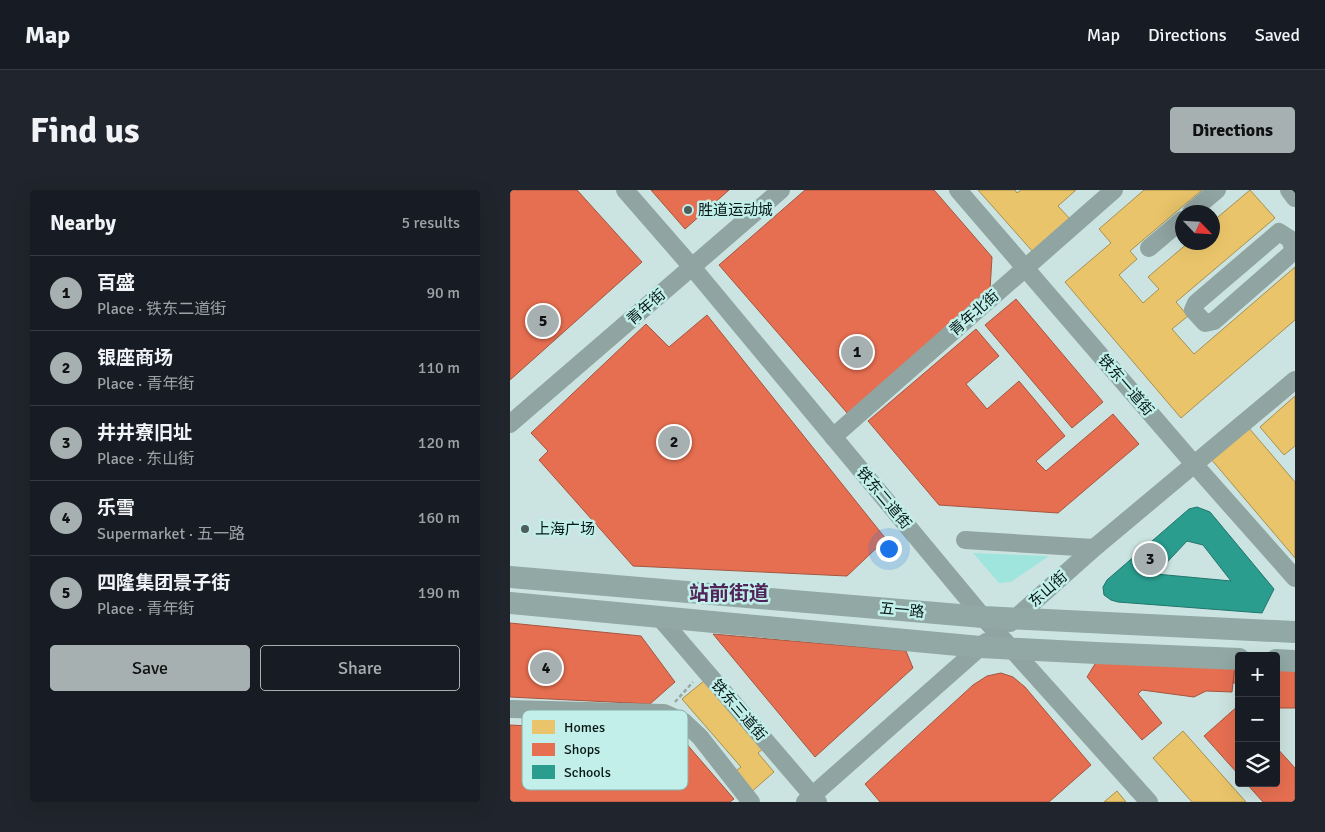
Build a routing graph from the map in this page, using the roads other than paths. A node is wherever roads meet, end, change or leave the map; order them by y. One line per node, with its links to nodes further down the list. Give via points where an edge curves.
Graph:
1 (625, 190): 12 (street, 铁东二道街)
2 (781, 190): 12 (street, 青年街)
3 (958, 190): 13 (street, 铁东一道街)
4 (1114, 190): 13 (street, 青年北街)
5 (1217, 190): 8 (street)
6 (1289, 190): 7 (street)
7 (1295, 198)
8 (1199, 205)
9 (1175, 226): 11 (street)
10 (1293, 237): 10 (street, via 1294,251 1214,321 1205,322 1194,310 1196,303 1279,232)
11 (1149, 248)
12 (692, 267): 15 (street, 青年街); 16 (street, 铁东二道街)
13 (1025, 268): 16 (street, 青年北街); 17 (street, 铁东一道街)
14 (1295, 380): 17 (street, 东山街)
15 (510, 424)
16 (833, 436): 25 (street, 铁东二道街)
17 (1194, 464): 19 (street, 东山街); 21 (street, 铁东一道街)
18 (965, 540): 19 (street)
19 (1094, 548): 24 (street, 东山街)
20 (510, 577): 25 (main road, 五一路)
21 (1295, 578)
22 (510, 603): 23 (main road, 五一路)
23 (660, 618): 25 (main road, 五一路); 34 (street, 铁东三道街)
24 (1015, 618): 25 (main road, 五一路); 26 (main road, 五一路)
25 (987, 632): 27 (main road, 五一路); 34 (street)
26 (1295, 632)
27 (1013, 649): 28 (main road, 五一路); 36 (street)
28 (1235, 659)
29 (1280, 660): 30 (main road)
30 (1295, 661)
31 (510, 709): 32 (street)
32 (548, 710)
33 (688, 726): 35 (street)
34 (812, 800)
35 (751, 802)
36 (1149, 802)

